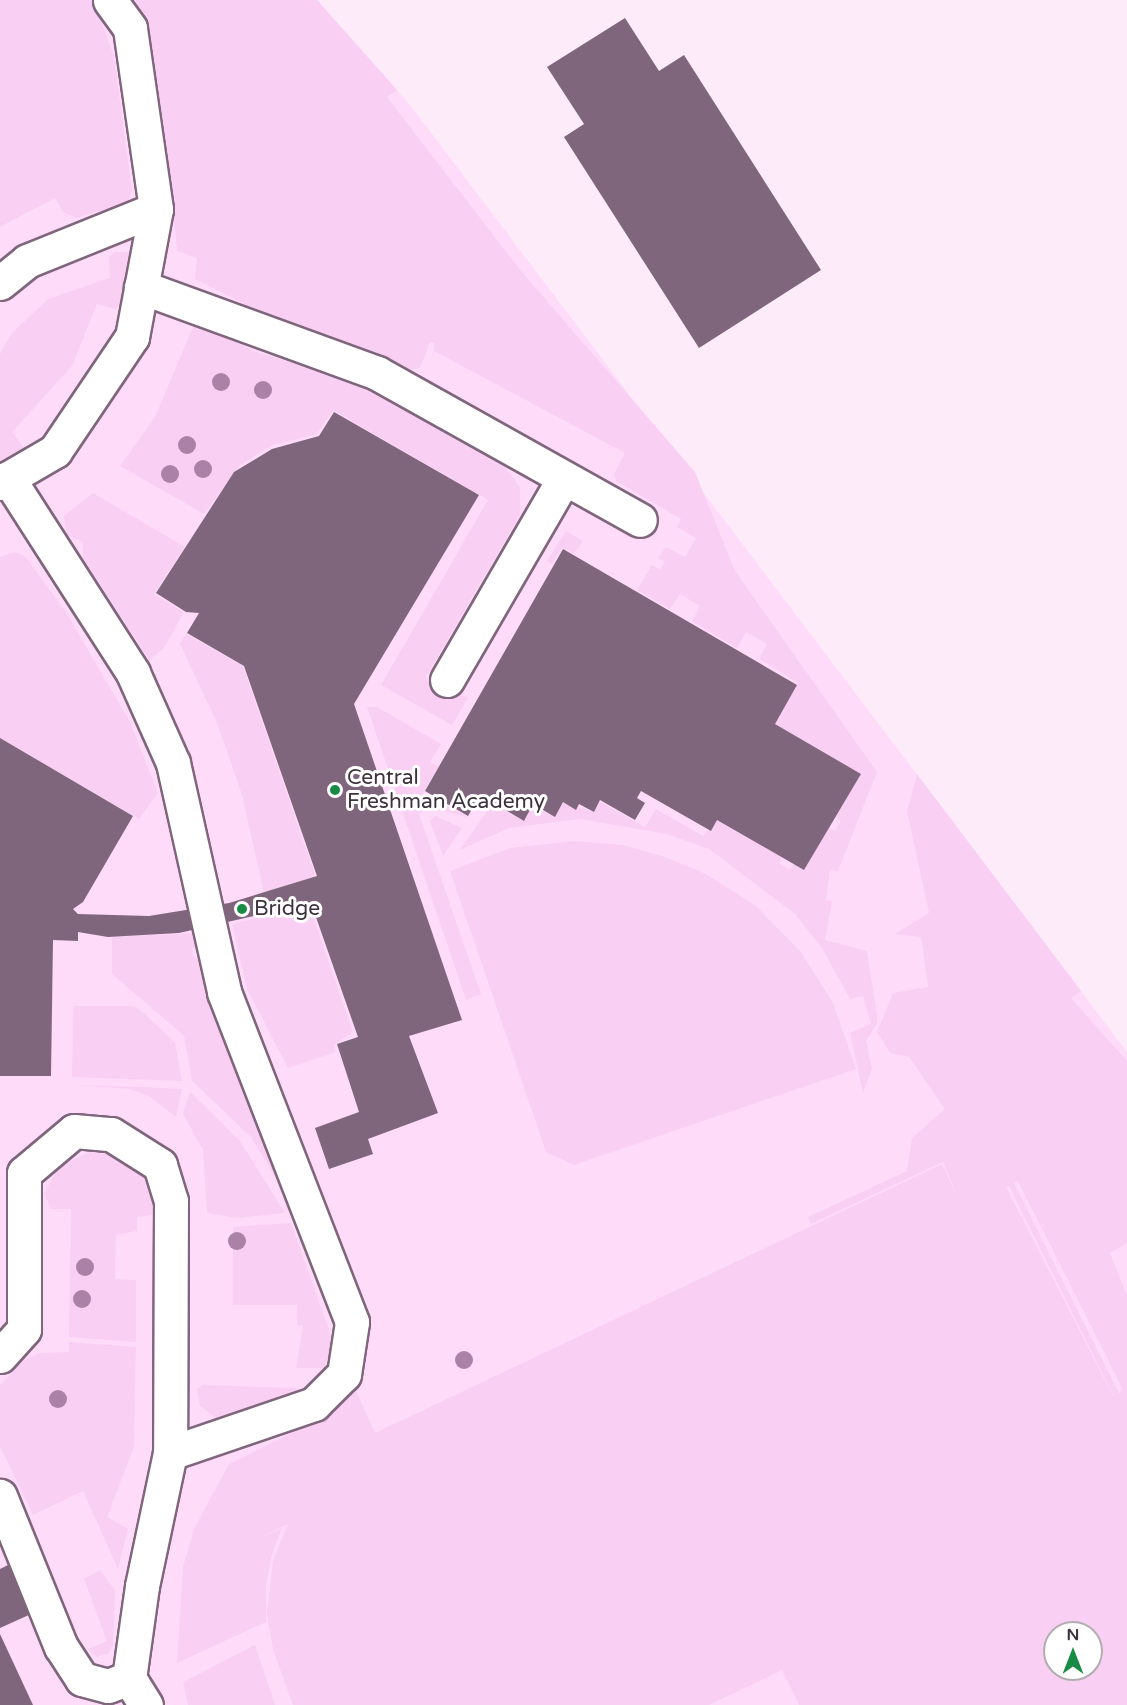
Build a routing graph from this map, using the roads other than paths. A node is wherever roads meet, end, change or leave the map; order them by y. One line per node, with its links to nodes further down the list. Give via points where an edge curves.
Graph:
1 (110, 0): 2 (lane, via 130,28)
2 (156, 209): 3 (lane, via 27,261); 4 (lane)
3 (0, 283)
4 (141, 286): 5 (lane, via 377,373); 6 (lane, via 132,337 55,451)
5 (564, 478): 7 (lane); 8 (lane)
6 (4, 480): 11 (lane, via 133,674 173,763 224,992 351,1322 344,1374 314,1404)
7 (640, 520)
8 (447, 680)
9 (12, 1173): 10 (lane, via 24,1329); 11 (lane, via 74,1131 111,1134 159,1165 171,1201)
10 (0, 1356)
11 (170, 1453): 13 (lane)
12 (0, 1496): 13 (lane, via 61,1647 82,1679)
13 (120, 1693)

